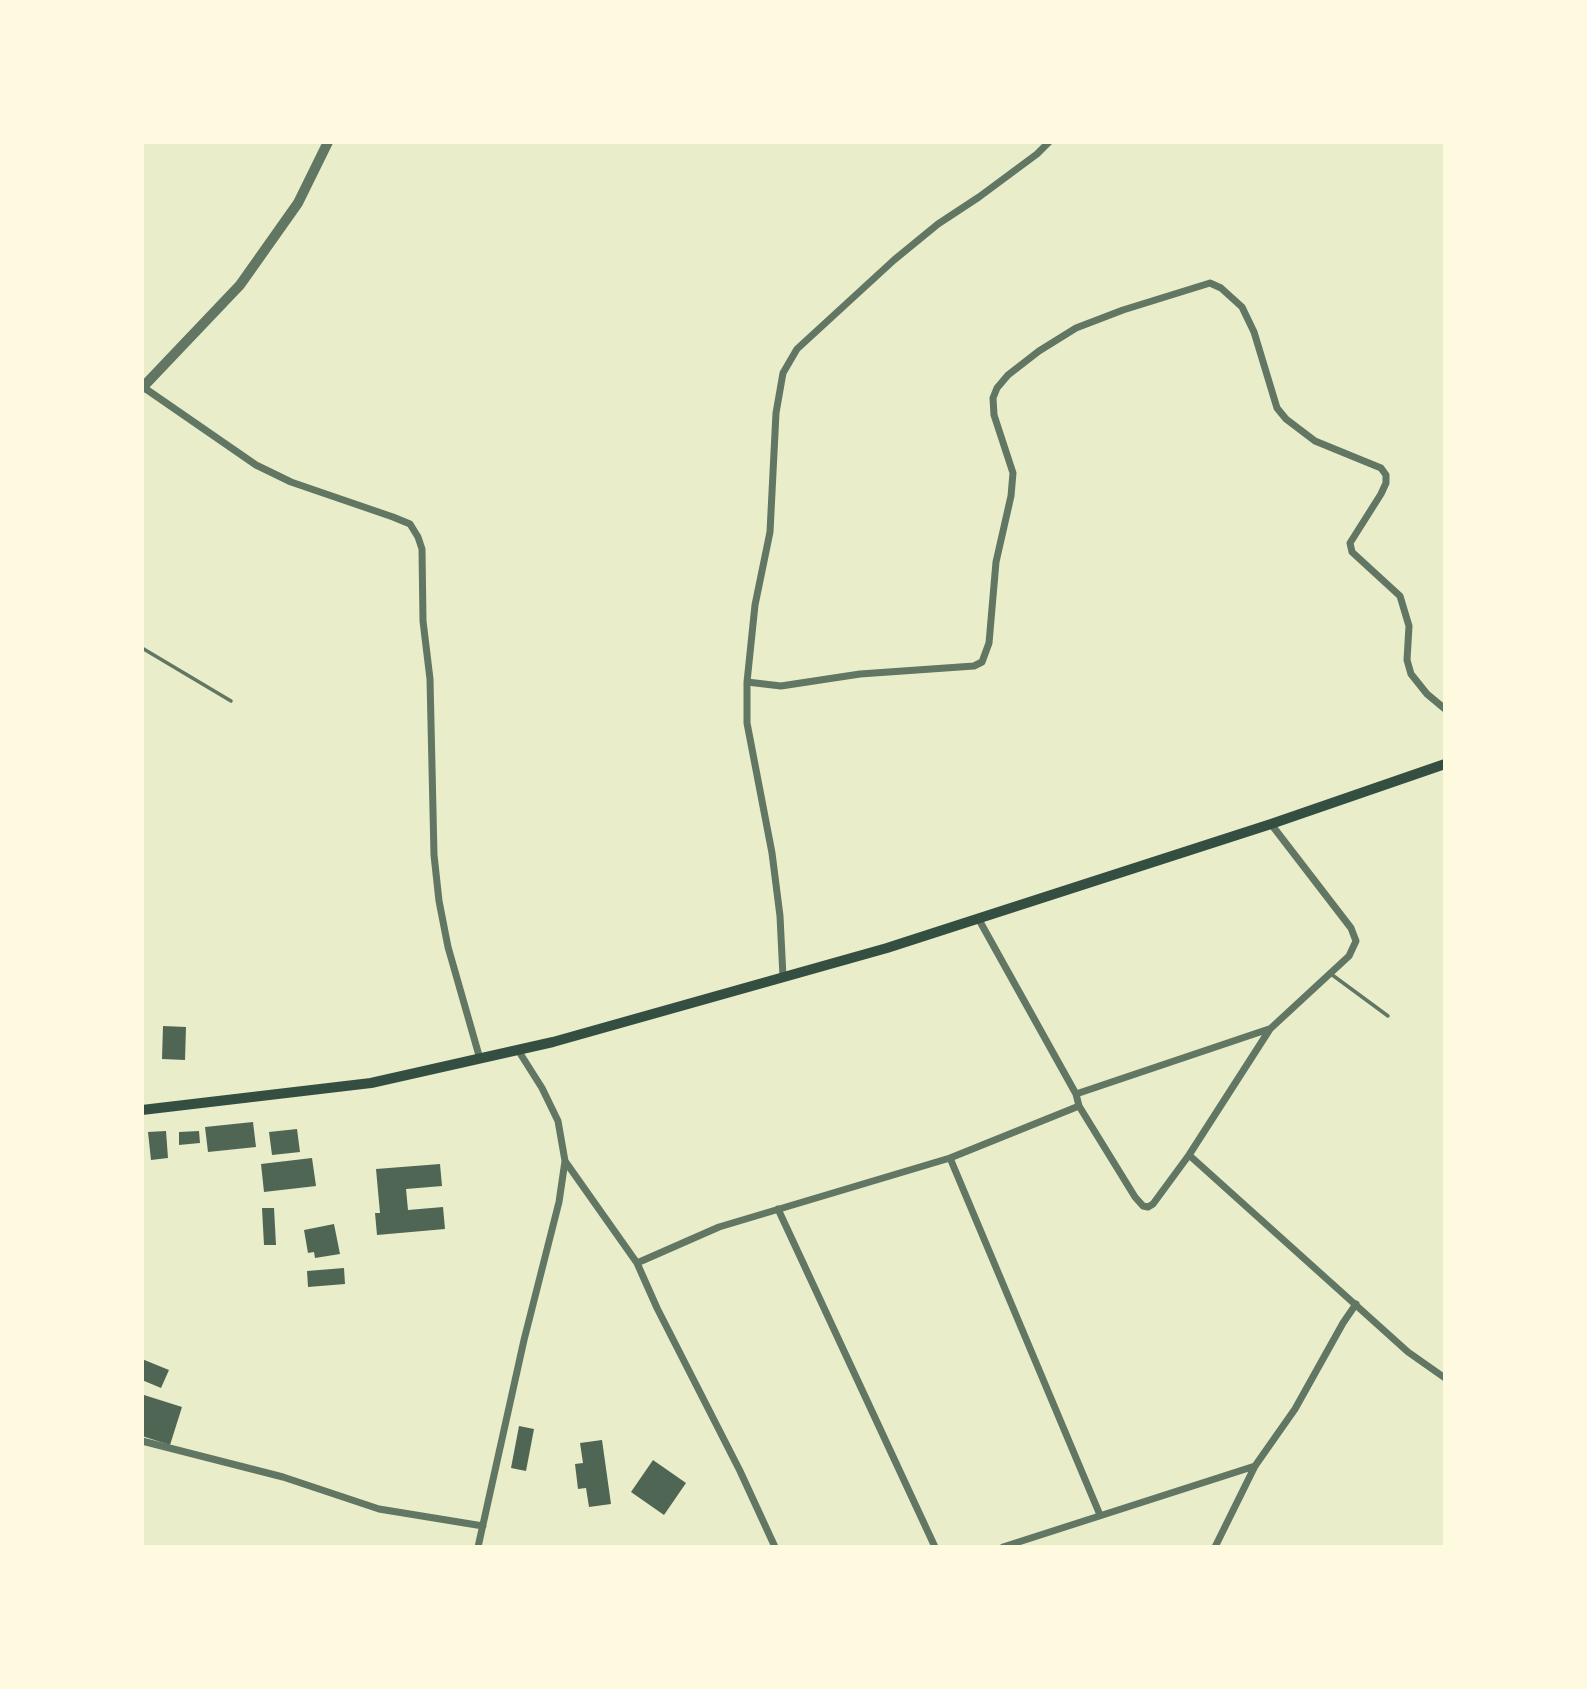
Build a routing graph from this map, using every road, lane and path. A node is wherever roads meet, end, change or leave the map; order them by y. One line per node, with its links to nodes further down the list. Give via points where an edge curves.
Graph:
1 (326, 142): 3 (street, via 298,203 240,285)
2 (1049, 142): 5 (street, via 894,260 797,349 783,373 776,413 770,532 755,605)
3 (142, 387): 16 (street, via 256,465 410,524 418,537 430,679 439,901)
4 (142, 648): 6 (lane)
5 (747, 682): 7 (street, via 781,686 982,662 989,643 996,562 1013,473 994,415 997,388 1029,359 1076,328 1210,283 1242,307 1286,419 1315,441 1381,468 1386,475 1381,494 1354,533 1352,552 1400,596 1409,626 1411,674); 12 (street, via 747,723 772,853)
6 (231, 701)
7 (1445, 709)
8 (1445, 764): 9 (main road)
9 (1270, 824): 10 (main road); 11 (street, via 1351,928 1356,941 1349,956)
10 (978, 918): 12 (main road); 17 (street)
11 (1329, 973): 13 (lane); 14 (street)
12 (783, 977): 15 (main road)
13 (1388, 1016)
14 (1270, 1029): 17 (street); 20 (street)
15 (518, 1050): 16 (main road); 22 (street, via 558,1121)
16 (480, 1059): 19 (main road, via 371,1083)
17 (1076, 1094): 18 (street)
18 (1079, 1106): 20 (street, via 1143,1206 1153,1204); 21 (street)
19 (142, 1110)
20 (1189, 1155): 25 (street)
21 (950, 1158): 23 (street); 29 (street)
22 (565, 1161): 24 (street); 30 (street)
23 (778, 1209): 24 (street, via 719,1227); 33 (street)
24 (637, 1263): 32 (street)
25 (1356, 1304): 26 (street, via 1408,1352); 28 (street)
26 (1445, 1378)
27 (142, 1441): 30 (street, via 283,1477 379,1509)
28 (1255, 1466): 29 (street); 35 (street)
29 (1100, 1515): 34 (street)
30 (484, 1525): 31 (street)
31 (478, 1547)
32 (775, 1547)
33 (935, 1547)
34 (1003, 1547)
35 (1215, 1547)

